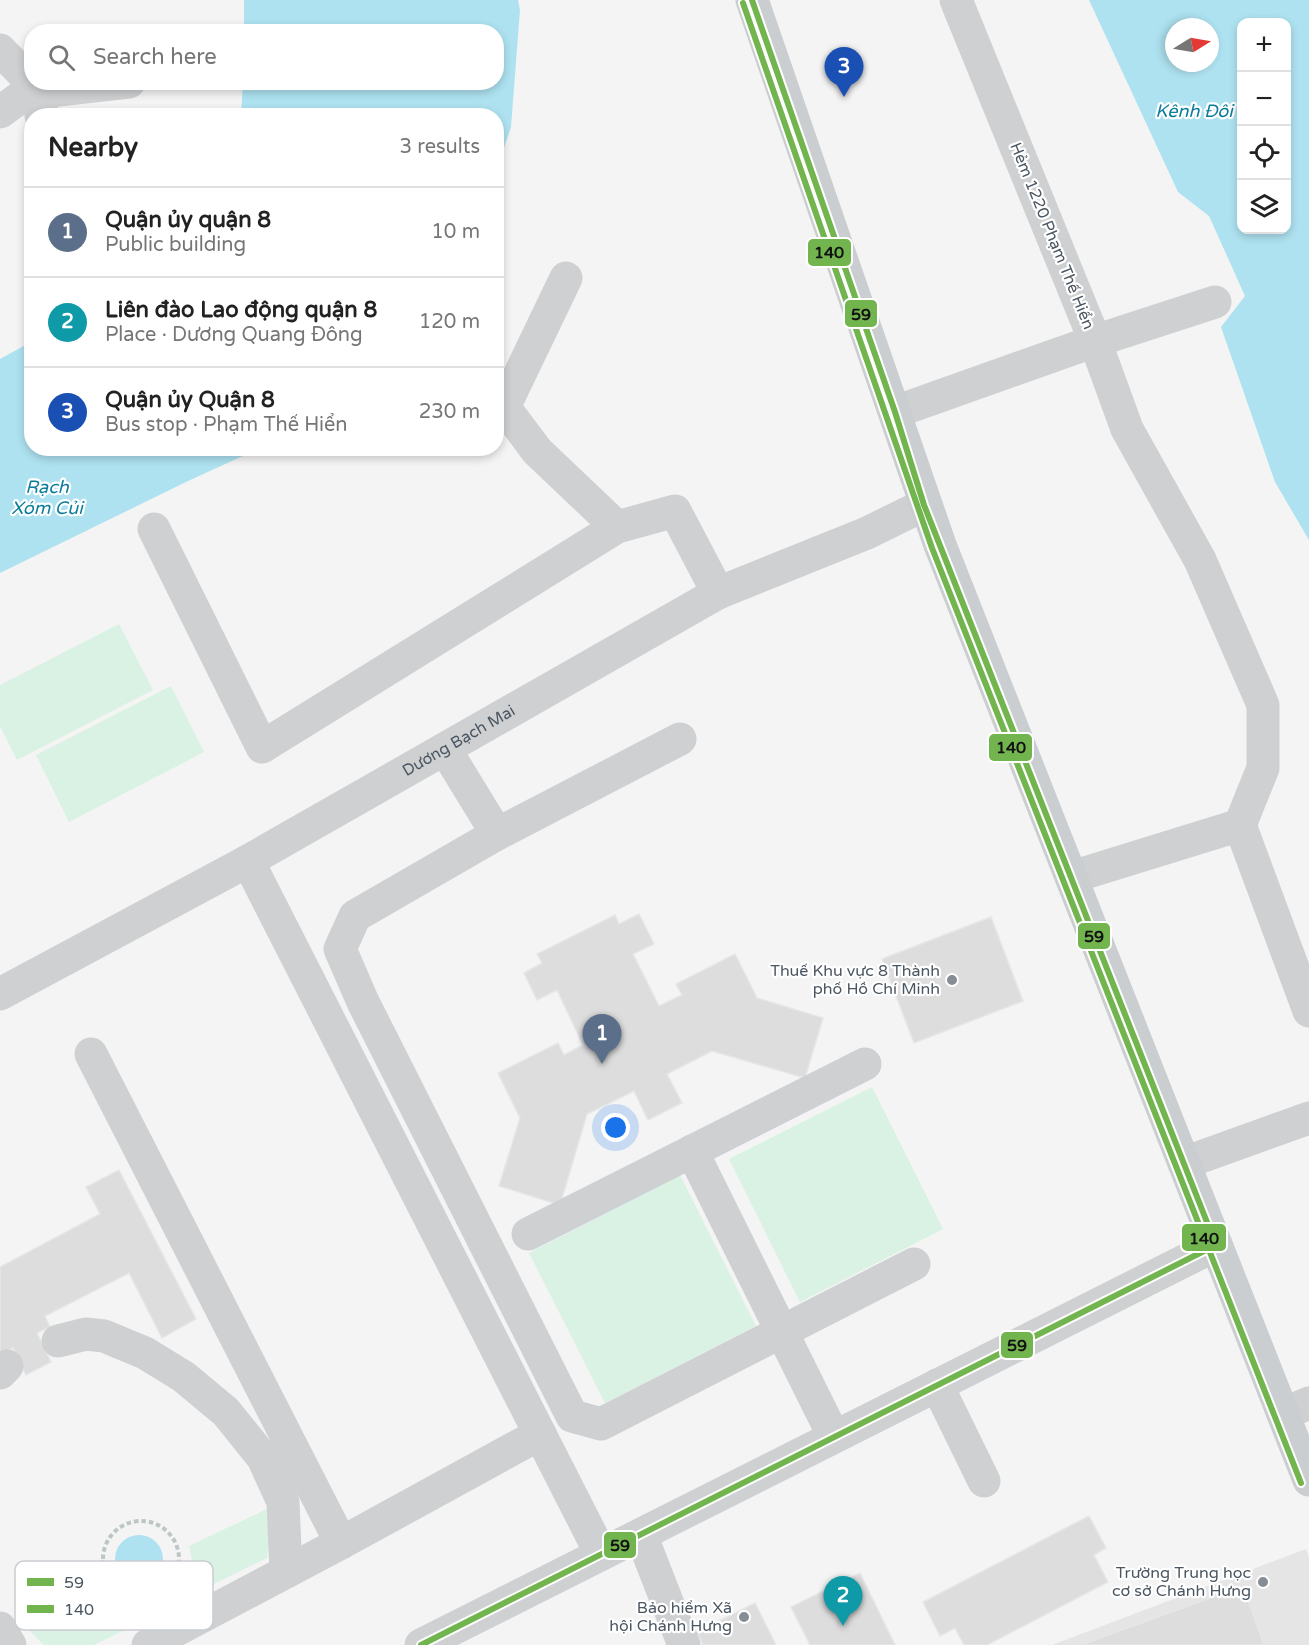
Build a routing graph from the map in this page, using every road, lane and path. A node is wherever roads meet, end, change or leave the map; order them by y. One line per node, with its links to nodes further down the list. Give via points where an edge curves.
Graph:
1 (752, 0): 11 (main road)
2 (956, 0): 10 (street, Hẻm 1220 Phạm Thế Hiển)
3 (0, 50): 4 (street)
4 (24, 80)
5 (84, 90): 6 (street)
6 (39, 98): 7 (street)
7 (0, 111)
8 (566, 278): 13 (street, via 504,407 537,451)
9 (1215, 302): 10 (street)
10 (1095, 341): 11 (street, Hẻm 1220 Phạm Thế Hiển); 18 (street, via 1127,429 1200,560 1263,705 1263,768)
11 (895, 412): 12 (main road)
12 (924, 505): 15 (street, Dương Bạch Mai, via 867,533); 21 (main road)
13 (617, 527): 14 (street, via 262,747); 15 (street, via 675,511)
14 (154, 530)
15 (718, 593): 17 (street, Dương Bạch Mai)
16 (680, 739): 19 (street)
17 (445, 749): 19 (street); 20 (street, Dương Bạch Mai)
18 (1240, 825): 21 (street); 23 (street)
19 (497, 834): 32 (street, via 355,916 340,949 572,1416 601,1424)
20 (248, 861): 22 (street, Dương Bạch Mai); 36 (street)
21 (1072, 877): 28 (main road)
22 (0, 994)
23 (1309, 1011)
24 (91, 1054): 41 (street)
25 (865, 1064): 27 (street)
26 (1309, 1118): 28 (street)
27 (692, 1151): 29 (street); 32 (street)
28 (1184, 1163): 30 (main road)
29 (528, 1234)
30 (1216, 1245): 34 (street); 35 (main road)
31 (914, 1264): 32 (street)
32 (782, 1331): 37 (street)
33 (58, 1341): 45 (street, via 87,1334 104,1336 145,1353 184,1377 226,1412 263,1458 282,1502)
34 (938, 1385): 37 (street); 39 (street)
35 (1296, 1409): 38 (main road)
36 (540, 1434): 41 (street); 42 (street)
37 (834, 1437): 40 (street)
38 (1309, 1480)
39 (984, 1481)
40 (640, 1535): 42 (street); 52 (street)
41 (340, 1543): 45 (street)
42 (602, 1554): 51 (street)
43 (102, 1561): 44 (path, via 103,1551 115,1530 143,1521 161,1526 170,1534)
44 (179, 1561)
45 (286, 1572): 46 (street)
46 (213, 1614)
47 (0, 1628): 50 (street)
48 (185, 1630): 49 (street)
49 (166, 1641)
50 (10, 1645)
51 (421, 1645)
52 (684, 1645)

